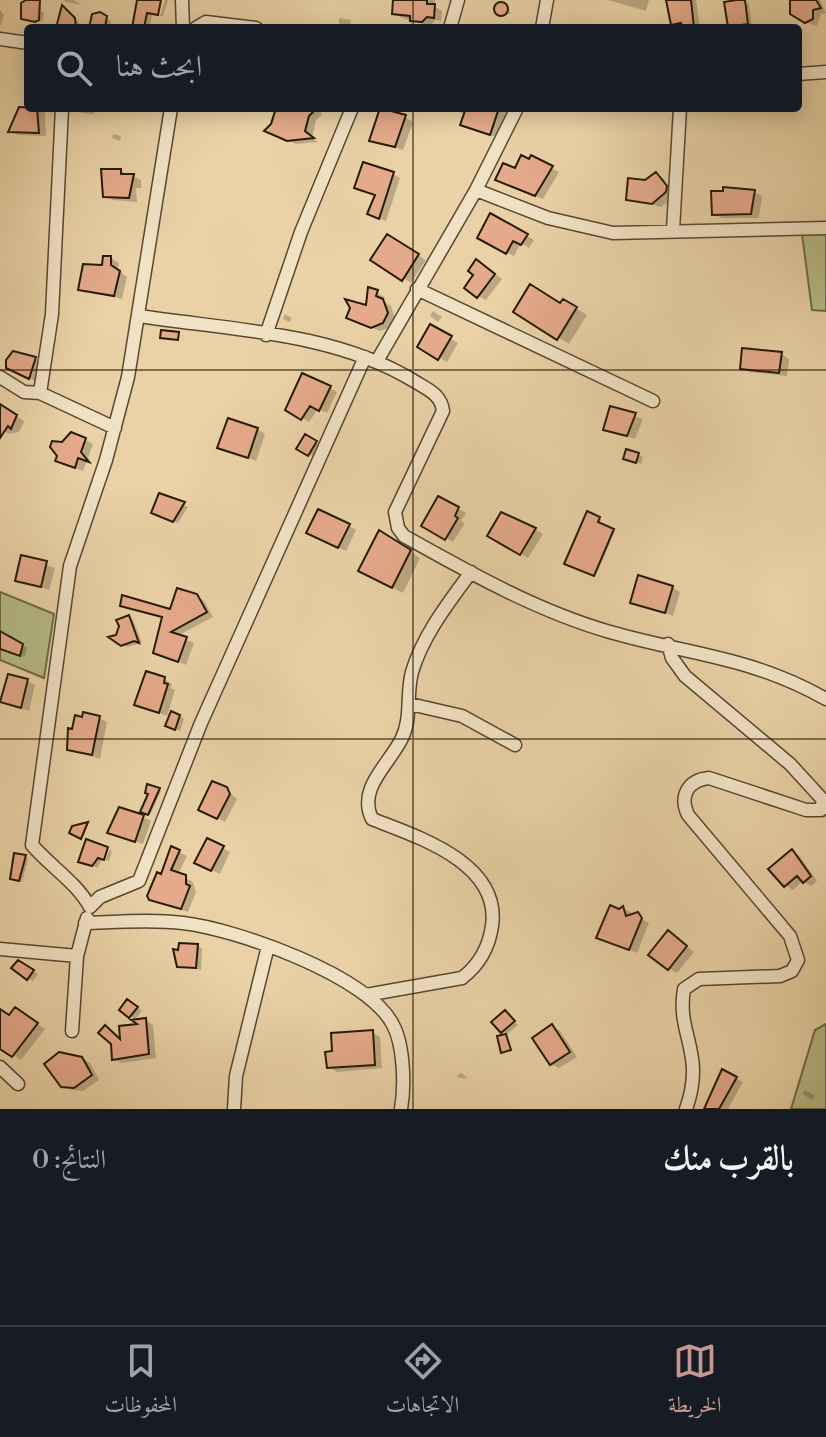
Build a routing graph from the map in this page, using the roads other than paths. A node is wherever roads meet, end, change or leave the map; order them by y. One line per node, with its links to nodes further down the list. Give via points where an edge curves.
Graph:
1 (182, 0): 4 (street)
2 (458, 0): 7 (street)
3 (547, 0): 8 (street)
4 (183, 24)
5 (203, 24): 6 (street)
6 (223, 24)
7 (451, 24)
8 (543, 24)
9 (0, 39): 10 (street)
10 (24, 42)
11 (826, 72): 12 (street)
12 (802, 74)
13 (62, 112): 26 (street, via 52,314)
14 (170, 112): 22 (street)
15 (350, 112): 23 (street)
16 (515, 112): 18 (street)
17 (680, 112): 20 (street)
18 (476, 190): 20 (street, via 580,227 636,234); 21 (street)
19 (826, 228): 20 (street)
20 (673, 230)
21 (417, 289): 24 (street); 27 (street)
22 (139, 316): 23 (street); 28 (street)
23 (266, 335): 24 (street)
24 (371, 359): 29 (street, via 434,394 442,404 441,420 398,505 398,528); 34 (street, via 201,723 139,881 100,897)
25 (0, 377): 26 (street, via 24,392)
26 (40, 393): 28 (street)
27 (653, 401)
28 (115, 428): 34 (street, via 70,566 32,845 55,871 78,886)
29 (471, 572): 30 (street, via 562,615); 32 (street, via 421,650 412,672)
30 (668, 644): 31 (street, via 764,668); 45 (street, via 685,676 790,764 823,800 821,810 806,810 709,778 686,790 683,804 688,815 782,926 795,944 798,960 792,971 780,976 699,979 684,989 695,1073)
31 (826, 699)
32 (410, 704): 33 (street, via 462,716); 39 (street, via 402,737 370,788 367,810 372,819 431,843 466,866 490,897 491,931 475,968 462,978)
33 (515, 745)
34 (90, 907): 35 (street)
35 (85, 923): 36 (street, via 183,923); 38 (street)
36 (268, 946): 39 (street); 43 (street, via 236,1076)
37 (0, 949): 38 (street)
38 (77, 956): 40 (street)
39 (366, 995): 44 (street, via 395,1027)
40 (72, 1031)
41 (0, 1067): 42 (street)
42 (18, 1084)
43 (234, 1109)
44 (401, 1109)
45 (686, 1109)

